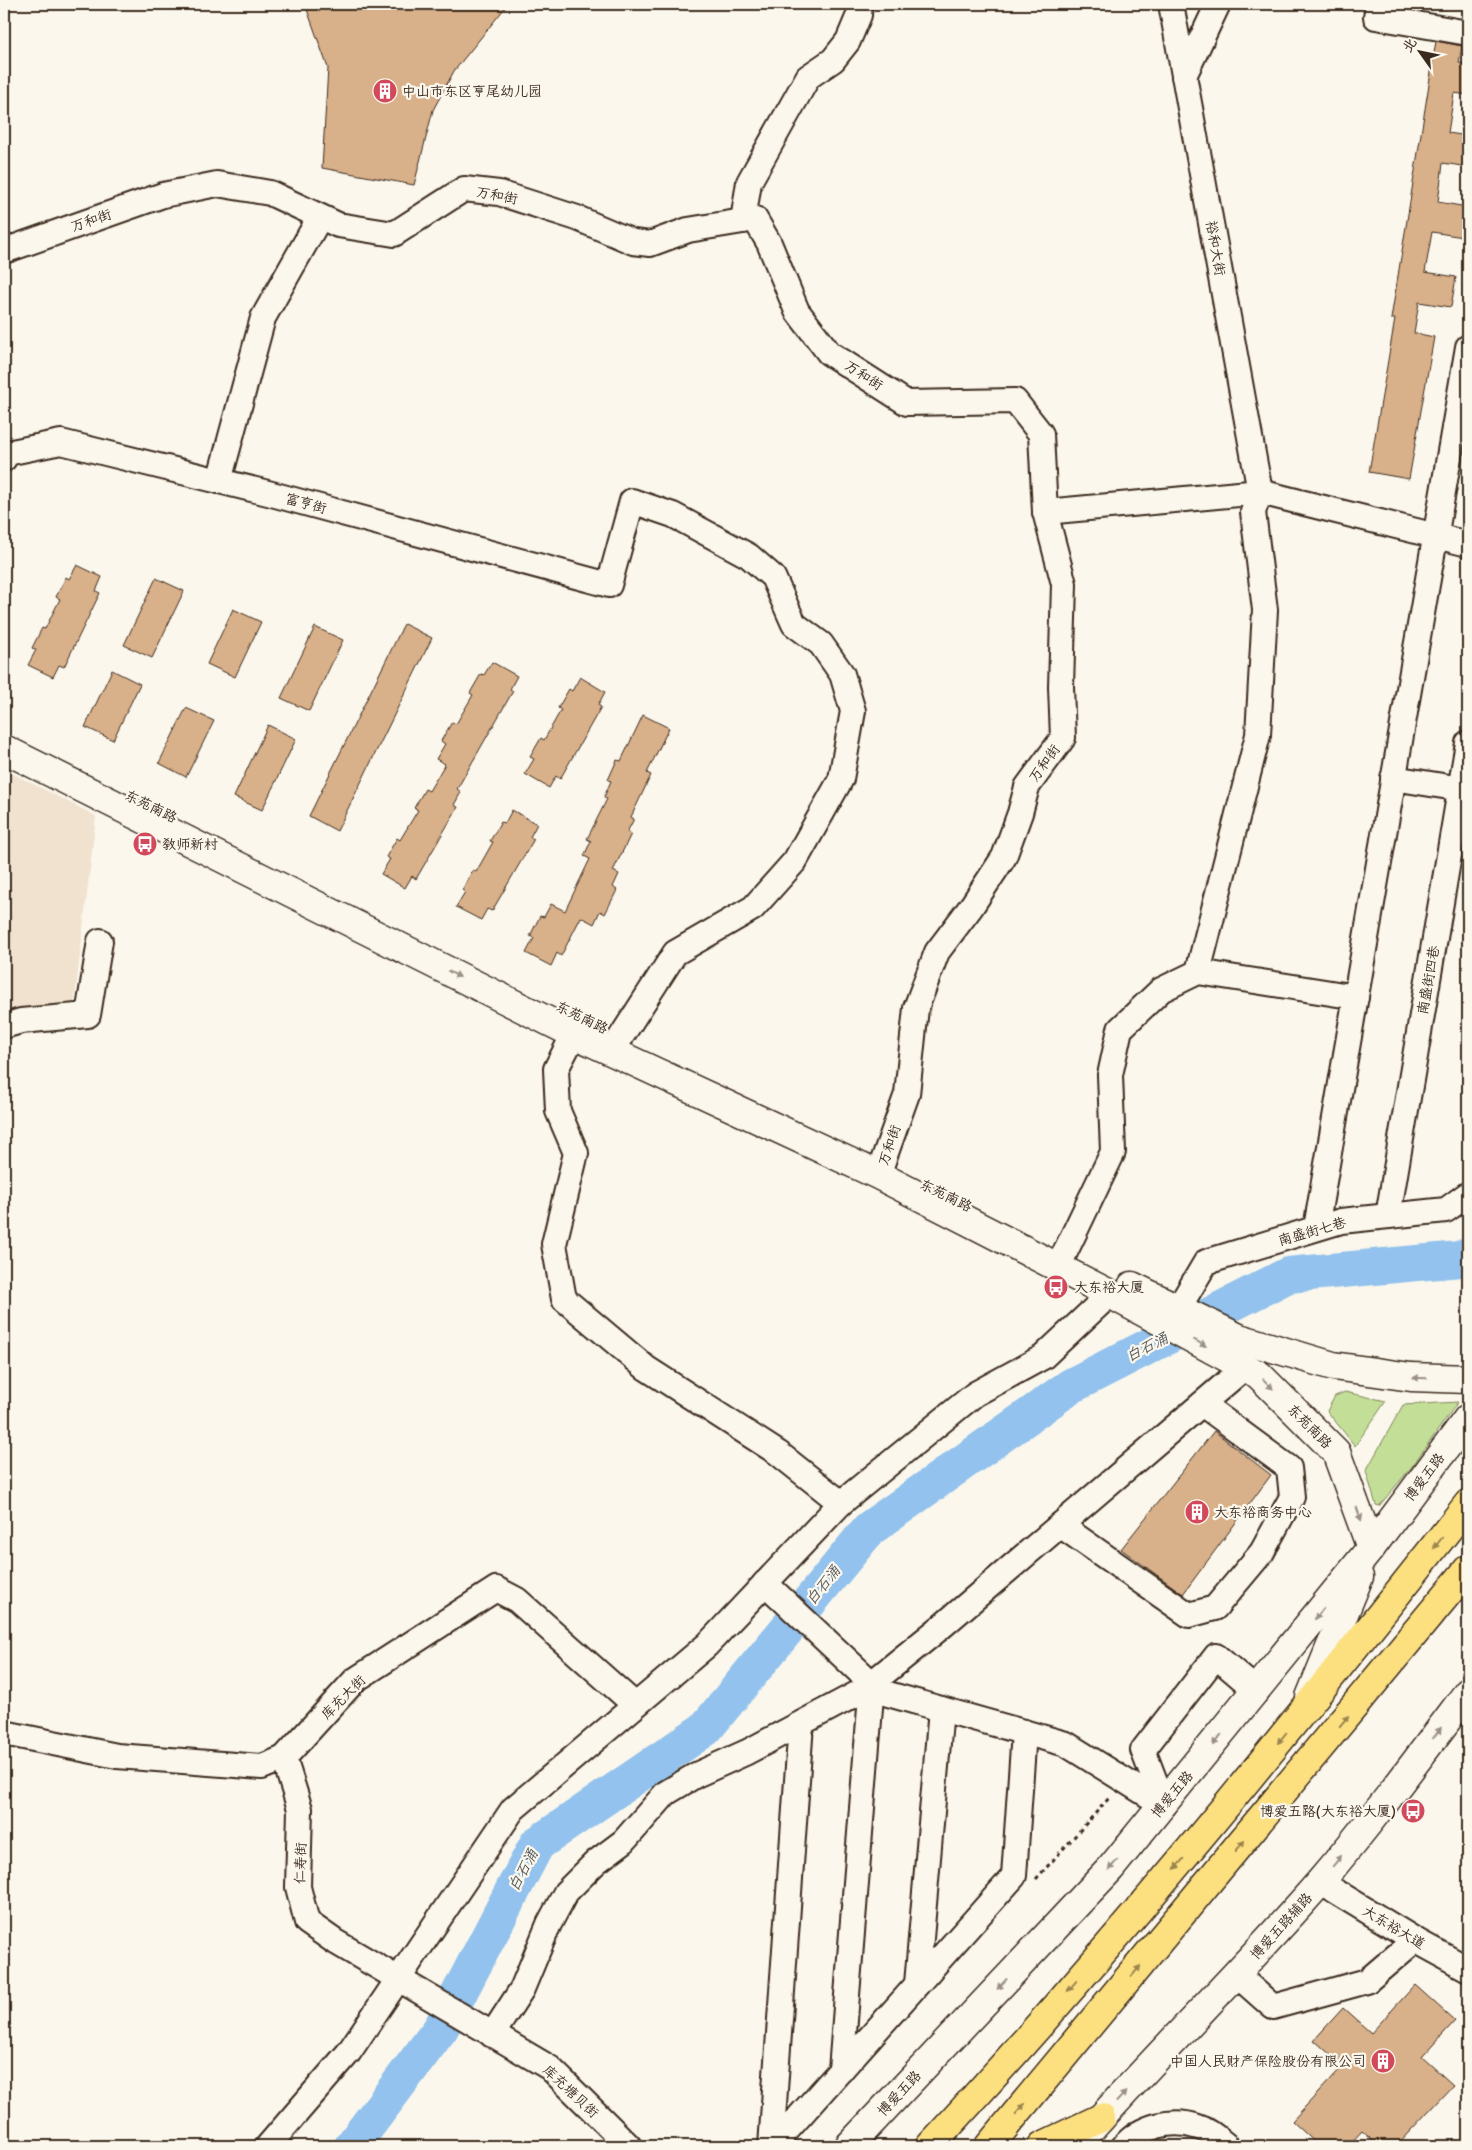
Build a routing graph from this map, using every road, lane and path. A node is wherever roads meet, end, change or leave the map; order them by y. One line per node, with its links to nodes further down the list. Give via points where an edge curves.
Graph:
1 (860, 4): 8 (street, via 848,41 833,60 808,77 749,182)
2 (1171, 4): 6 (street, 裕和大街)
3 (1218, 4): 6 (street)
4 (1378, 4): 5 (street, via 1376,17)
5 (1468, 32)
6 (1184, 76): 13 (street, 裕和大街)
7 (320, 217): 8 (street, 万和街, via 338,226 394,234 464,189 499,193 577,218 634,242 650,244 688,230); 9 (street, 万和街, via 270,193 217,184 163,195); 12 (street, via 263,318)
8 (743, 221): 14 (street, 万和街, via 755,219 769,243 797,311 829,352 907,403 1015,401 1041,434)
9 (4, 251)
10 (1468, 347): 15 (street)
11 (4, 459): 12 (street, 富亨街, via 7,453 61,442)
12 (219, 481): 27 (street, 富亨街, via 609,585 632,501 673,515 749,556 773,577 794,624 821,644 842,674 852,711 841,779 796,861 753,908 675,953)
13 (1260, 492): 14 (street); 15 (street); 23 (street, via 1253,512 1264,610 1258,735)
14 (1045, 512): 28 (street, 万和街, via 1064,584 1063,738 1026,787 1004,857 937,952 916,1008 907,1094)
15 (1435, 535): 16 (street); 20 (street)
16 (1468, 544)
17 (4, 733): 27 (street, 东苑南路)
18 (1468, 743): 21 (street, 南盛街四巷)
19 (4, 749): 26 (street, 东苑南路, one-way to 26)
20 (1393, 778): 21 (street); 24 (street)
21 (1464, 790): 30 (street, 南盛街四巷)
22 (100, 941): 25 (street, via 88,1015 21,1021)
23 (1198, 972): 24 (street); 32 (street, via 1161,990 1120,1029 1110,1075 1113,1152)
24 (1356, 997): 31 (street)
25 (4, 1026)
26 (574, 1034): 27 (street, 东苑南路); 39 (street, via 556,1069 558,1111 576,1153 554,1244 564,1299 646,1368 778,1453)
27 (616, 1044): 28 (street, 东苑南路)
28 (880, 1169): 32 (street, 东苑南路)
29 (1468, 1194): 30 (street, 南盛街七巷, via 1446,1210)
30 (1388, 1216): 31 (street, 南盛街七巷, via 1341,1221)
31 (1316, 1228): 34 (street, 南盛街七巷, via 1206,1262)
32 (1061, 1260): 33 (street, 东苑南路); 34 (street, 东苑南路)
33 (1110, 1294): 34 (street, 东苑南路); 39 (street, via 1042,1358 975,1394)
34 (1160, 1307): 35 (street, 东苑南路, one-way to 35); 36 (street, one-way to 34, via 1411,1377 1333,1366 1250,1341)
35 (1236, 1362): 37 (street); 42 (street, 东苑南路, one-way to 42, via 1259,1375 1336,1452)
36 (1468, 1379)
37 (1202, 1404): 41 (street); 41 (street, via 1289,1468 1292,1497 1262,1552 1215,1608 1189,1615)
38 (1468, 1418): 42 (street, 博爱五路)
39 (840, 1503): 44 (street)
40 (1468, 1504): 50 (highway, one-way to 50)
41 (1060, 1525): 45 (street)
42 (1371, 1548): 46 (street, 博爱五路, one-way to 46); 50 (street)
43 (1468, 1568): 70 (highway, one-way to 43)
44 (765, 1583): 45 (street); 48 (street, via 707,1645)
45 (872, 1683): 49 (street, via 881,1692); 51 (street); 63 (street)
46 (1257, 1691): 55 (street, 博爱五路, one-way to 55); 55 (street, via 1216,1656 1142,1750)
47 (1468, 1692): 56 (street, 博爱五路辅路, one-way to 47)
48 (635, 1706): 54 (street, 库充大街, via 517,1600 496,1589 355,1680); 60 (street, via 513,1810)
49 (941, 1709): 52 (street); 61 (street)
50 (1304, 1713): 69 (highway, one-way to 69, via 1181,1862)
51 (801, 1724): 62 (street, via 696,1774 666,1793 624,1841 566,1892 522,1989); 67 (street)
52 (1024, 1732): 55 (street, via 1066,1744); 61 (street, via 1014,1876)
53 (4, 1733): 54 (street, 库充大街, via 117,1756 262,1767)
54 (284, 1758): 60 (street, 仁寿街, via 300,1809 298,1887 307,1922)
55 (1164, 1805): 68 (street, 博爱五路, one-way to 68, via 1111,1868)
56 (1320, 1882): 57 (street, 大东裕大道); 59 (street, 博爱五路辅路)
57 (1415, 1940): 58 (street, 大东裕大道); 59 (street, via 1367,1981 1273,2007)
58 (1468, 1969)
59 (1237, 1975): 64 (street, 博爱五路辅路, one-way to 59)
60 (399, 1978): 62 (street, 仁寿街); 65 (street, via 349,2052)
61 (918, 1984): 63 (street)
62 (487, 2033): 66 (street, 库充塘贝街, via 550,2068)
63 (841, 2070): 67 (street)
64 (1101, 2118): 71 (highway); 72 (street, 博爱五路辅路)
65 (268, 2146)
66 (629, 2146)
67 (772, 2146)
68 (849, 2146)
69 (930, 2146)
70 (989, 2146)
71 (1042, 2146)
72 (1076, 2146)
73 (1124, 2146): 74 (street, via 1145,2130 1174,2123 1198,2126)
74 (1227, 2146)

